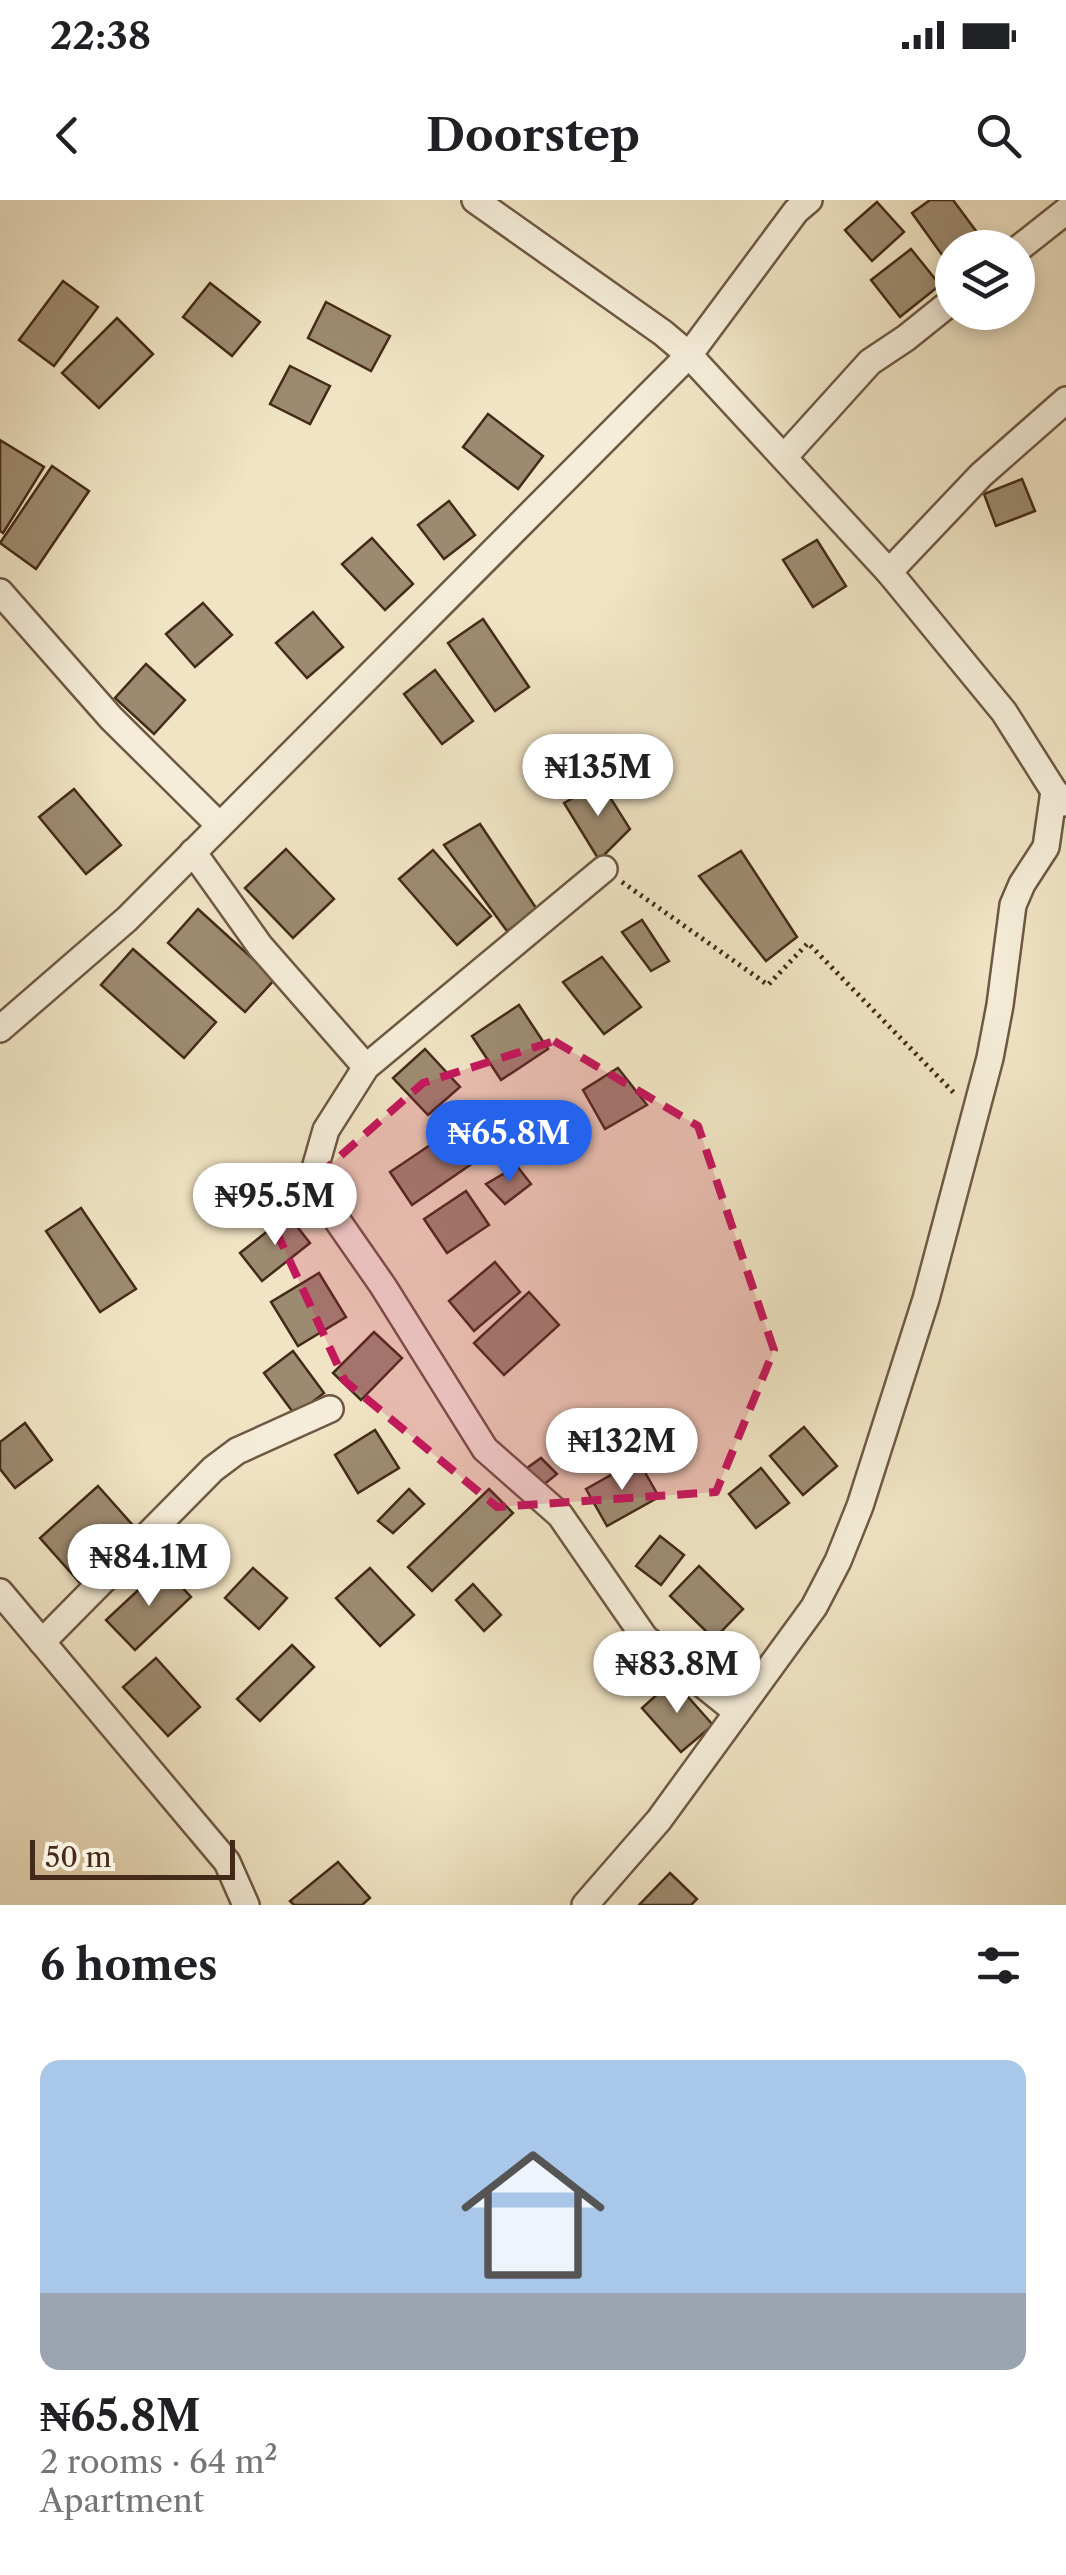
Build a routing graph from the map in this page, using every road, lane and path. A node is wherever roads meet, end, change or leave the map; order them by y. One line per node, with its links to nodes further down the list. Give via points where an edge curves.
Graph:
1 (475, 200): 6 (street)
2 (809, 200): 6 (street)
3 (1066, 210): 4 (street)
4 (1035, 235)
5 (935, 315): 8 (street, via 870,362)
6 (688, 355): 8 (street); 12 (street)
7 (1066, 400): 9 (street, via 981,475)
8 (784, 456): 9 (street)
9 (888, 572): 11 (street, via 1004,712)
10 (0, 592): 12 (street, via 111,718)
11 (1060, 798): 13 (street)
12 (219, 826): 14 (street)
13 (1056, 845): 18 (street, via 1013,905 997,1023)
14 (193, 852): 16 (street, via 109,936); 17 (street, via 260,946)
15 (604, 869): 17 (street); 18 (path, via 768,985 808,944)
16 (0, 1029)
17 (366, 1067): 22 (street, via 326,1130 314,1172 328,1207 484,1449 560,1515 645,1638)
18 (974, 1114): 22 (street, via 926,1299 860,1506 814,1606)
19 (330, 1409): 21 (street, via 237,1451)
20 (0, 1592): 21 (street)
21 (42, 1642): 23 (street, via 226,1862)
22 (738, 1712): 24 (street, via 659,1820)
23 (246, 1905)
24 (584, 1905)

